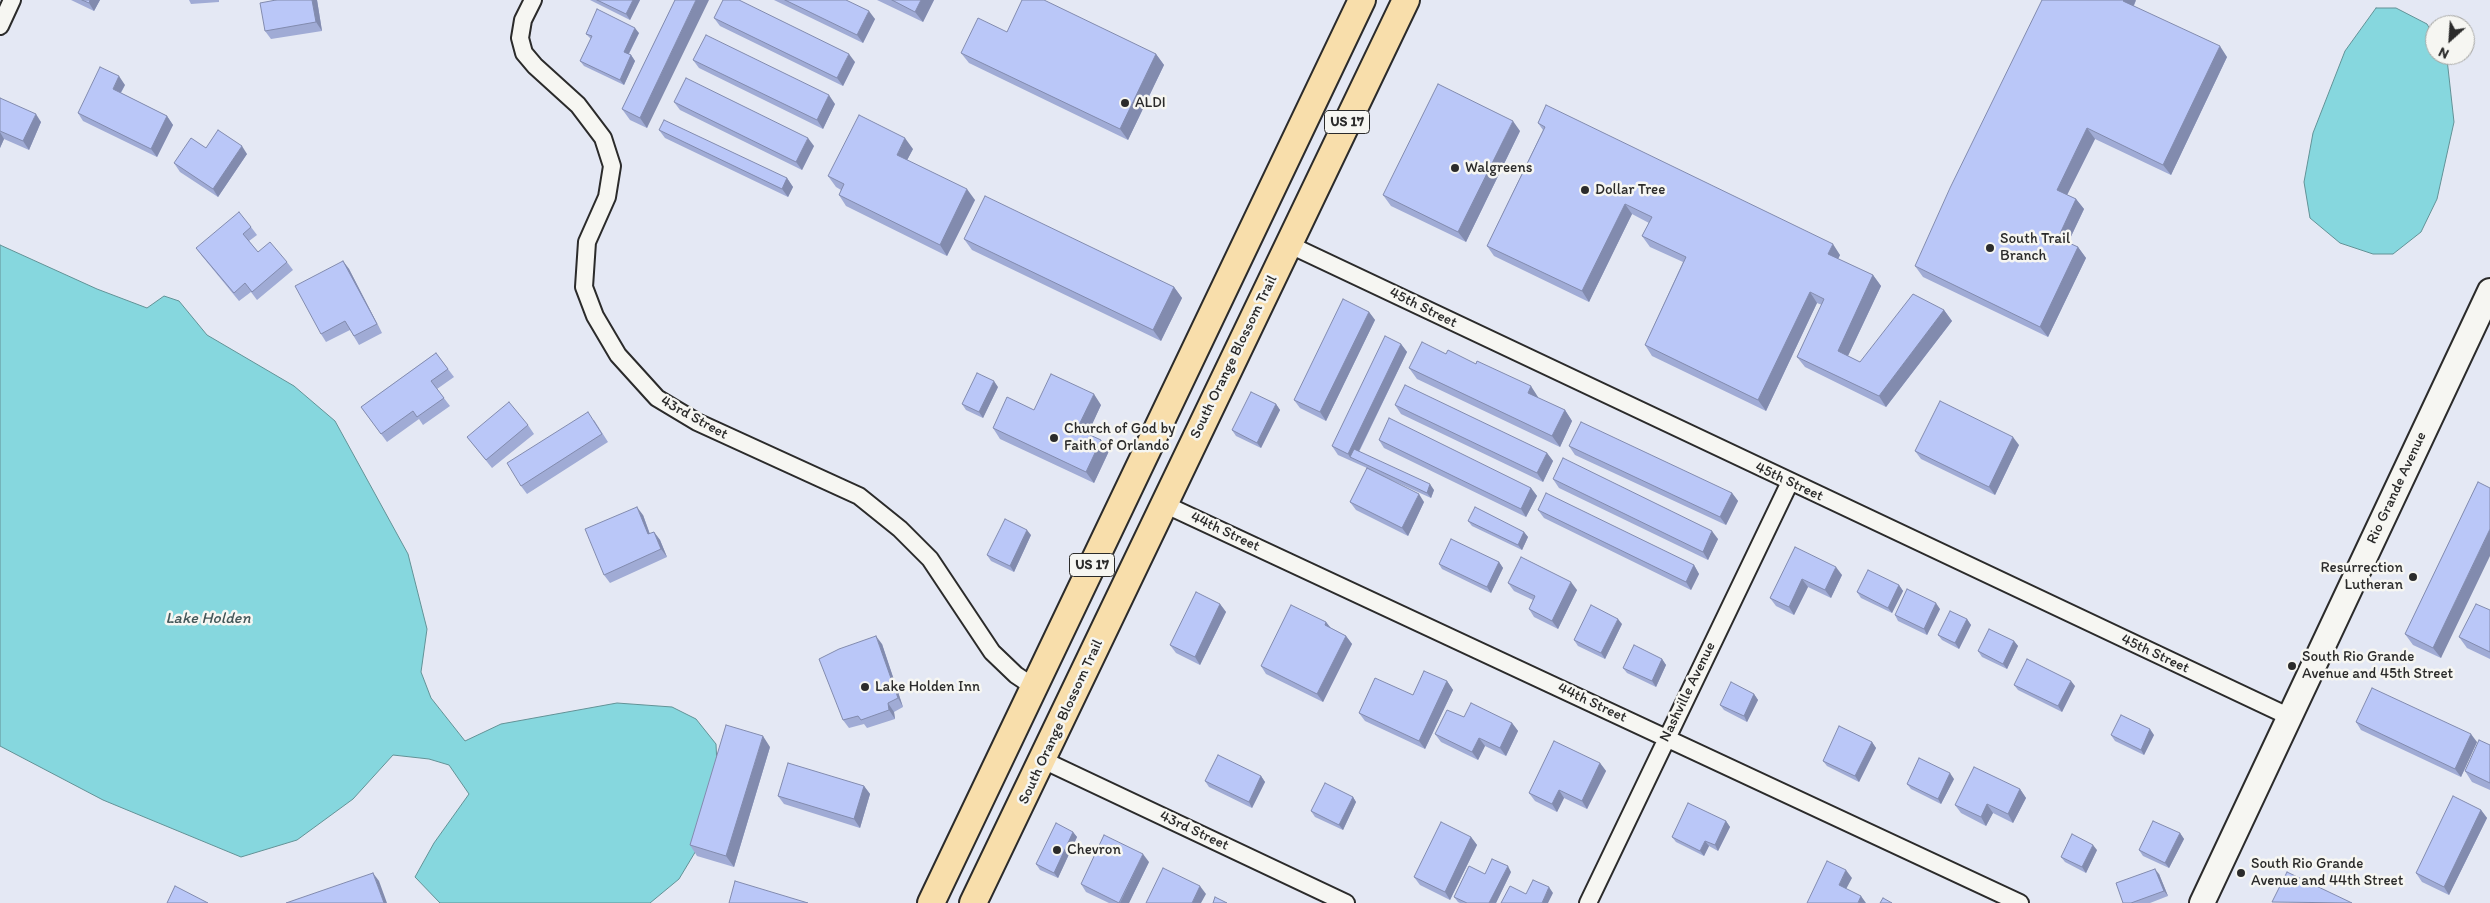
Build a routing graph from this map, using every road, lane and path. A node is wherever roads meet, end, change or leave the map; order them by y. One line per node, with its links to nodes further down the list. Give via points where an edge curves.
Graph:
1 (12, 0): 5 (street)
2 (533, 0): 13 (street, 43rd Street, via 523,20 520,38 524,53 578,105 603,138 612,166 607,197 587,242 584,287 618,355 657,398 697,422 859,496 900,529 930,559 992,652)
3 (1362, 0): 6 (main road, US 17)
4 (1406, 0): 7 (main road, South Orange Blossom Trail / US 17)
5 (0, 26)
6 (1302, 126): 7 (main road, via 1286,210); 8 (main road, US 17)
7 (1288, 244): 10 (main road, South Orange Blossom Trail / US 17); 11 (street, 45th Street)
8 (1243, 252): 10 (main road, via 1254,270 1256,293); 13 (main road, US 17)
9 (2490, 291): 14 (street, Rio Grande Avenue)
10 (1247, 330): 12 (main road, South Orange Blossom Trail / US 17)
11 (1790, 482): 14 (street, 45th Street); 15 (street, Nashville Avenue)
12 (1164, 504): 15 (street, 44th Street); 16 (main road, South Orange Blossom Trail / US 17)
13 (1034, 688): 17 (main road, US 17)
14 (2290, 717): 22 (street, Rio Grande Avenue)
15 (1666, 737): 20 (street, Nashville Avenue); 21 (street, 44th Street)
16 (1043, 760): 18 (main road, South Orange Blossom Trail / US 17); 19 (street, 43rd Street)
17 (931, 903)
18 (973, 903)
19 (1346, 903)
20 (1588, 903)
21 (2020, 903)
22 (2202, 903)

